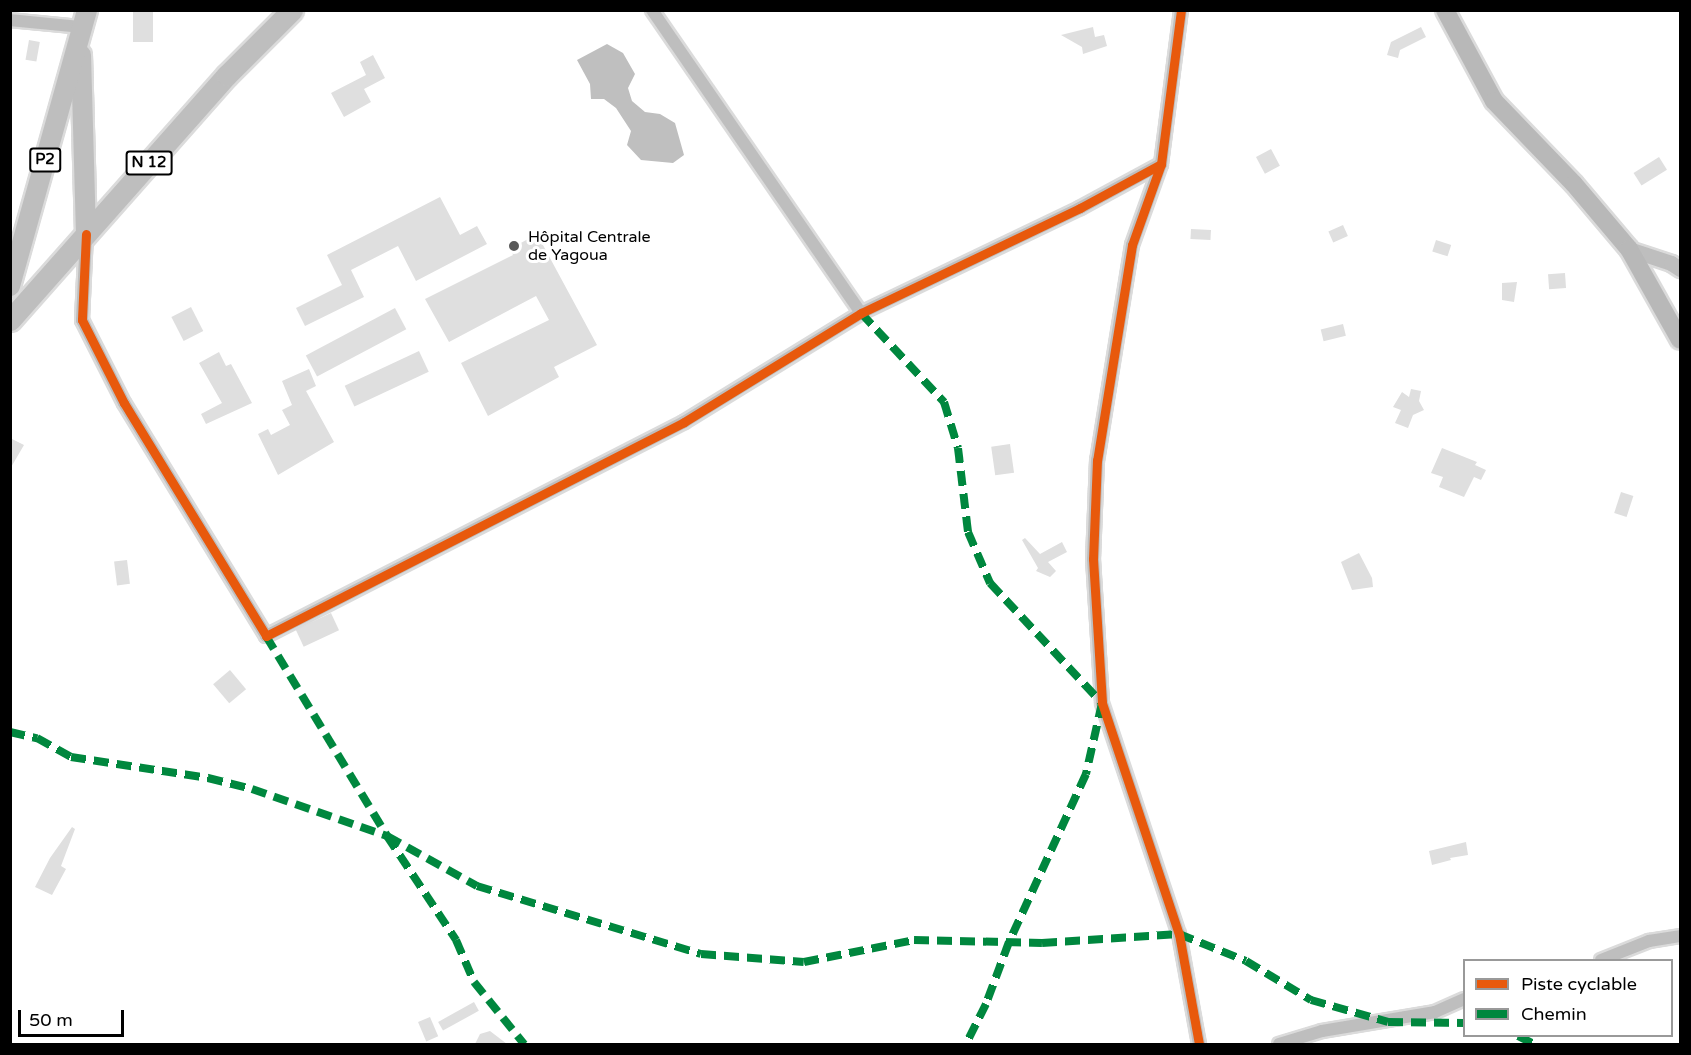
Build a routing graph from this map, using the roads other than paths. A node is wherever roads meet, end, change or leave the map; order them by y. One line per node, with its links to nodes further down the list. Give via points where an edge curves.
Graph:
1 (292, 10): 8 (highway, N 12, via 227,75)
2 (652, 10): 12 (street)
3 (1180, 10): 7 (street)
4 (1445, 10): 9 (main road, via 1494,101 1575,184)
5 (10, 20): 6 (street)
6 (83, 24): 8 (main road, P2); 11 (main road, P2)
7 (1161, 164): 12 (street, via 1080,208); 18 (street, via 1132,245 1097,459 1093,559 1102,703 1179,934)
8 (86, 234): 12 (street, via 82,320 124,403 266,636 684,422); 13 (highway, N 12)
9 (1629, 249): 10 (street); 14 (main road)
10 (1680, 269)
11 (10, 286)
12 (861, 313)
13 (10, 320)
14 (1680, 340)
15 (1680, 936): 16 (street, via 1649,941)
16 (1604, 959)
17 (1463, 999): 19 (street, via 1435,1012 1322,1031)
18 (1199, 1044)
19 (1279, 1044)

